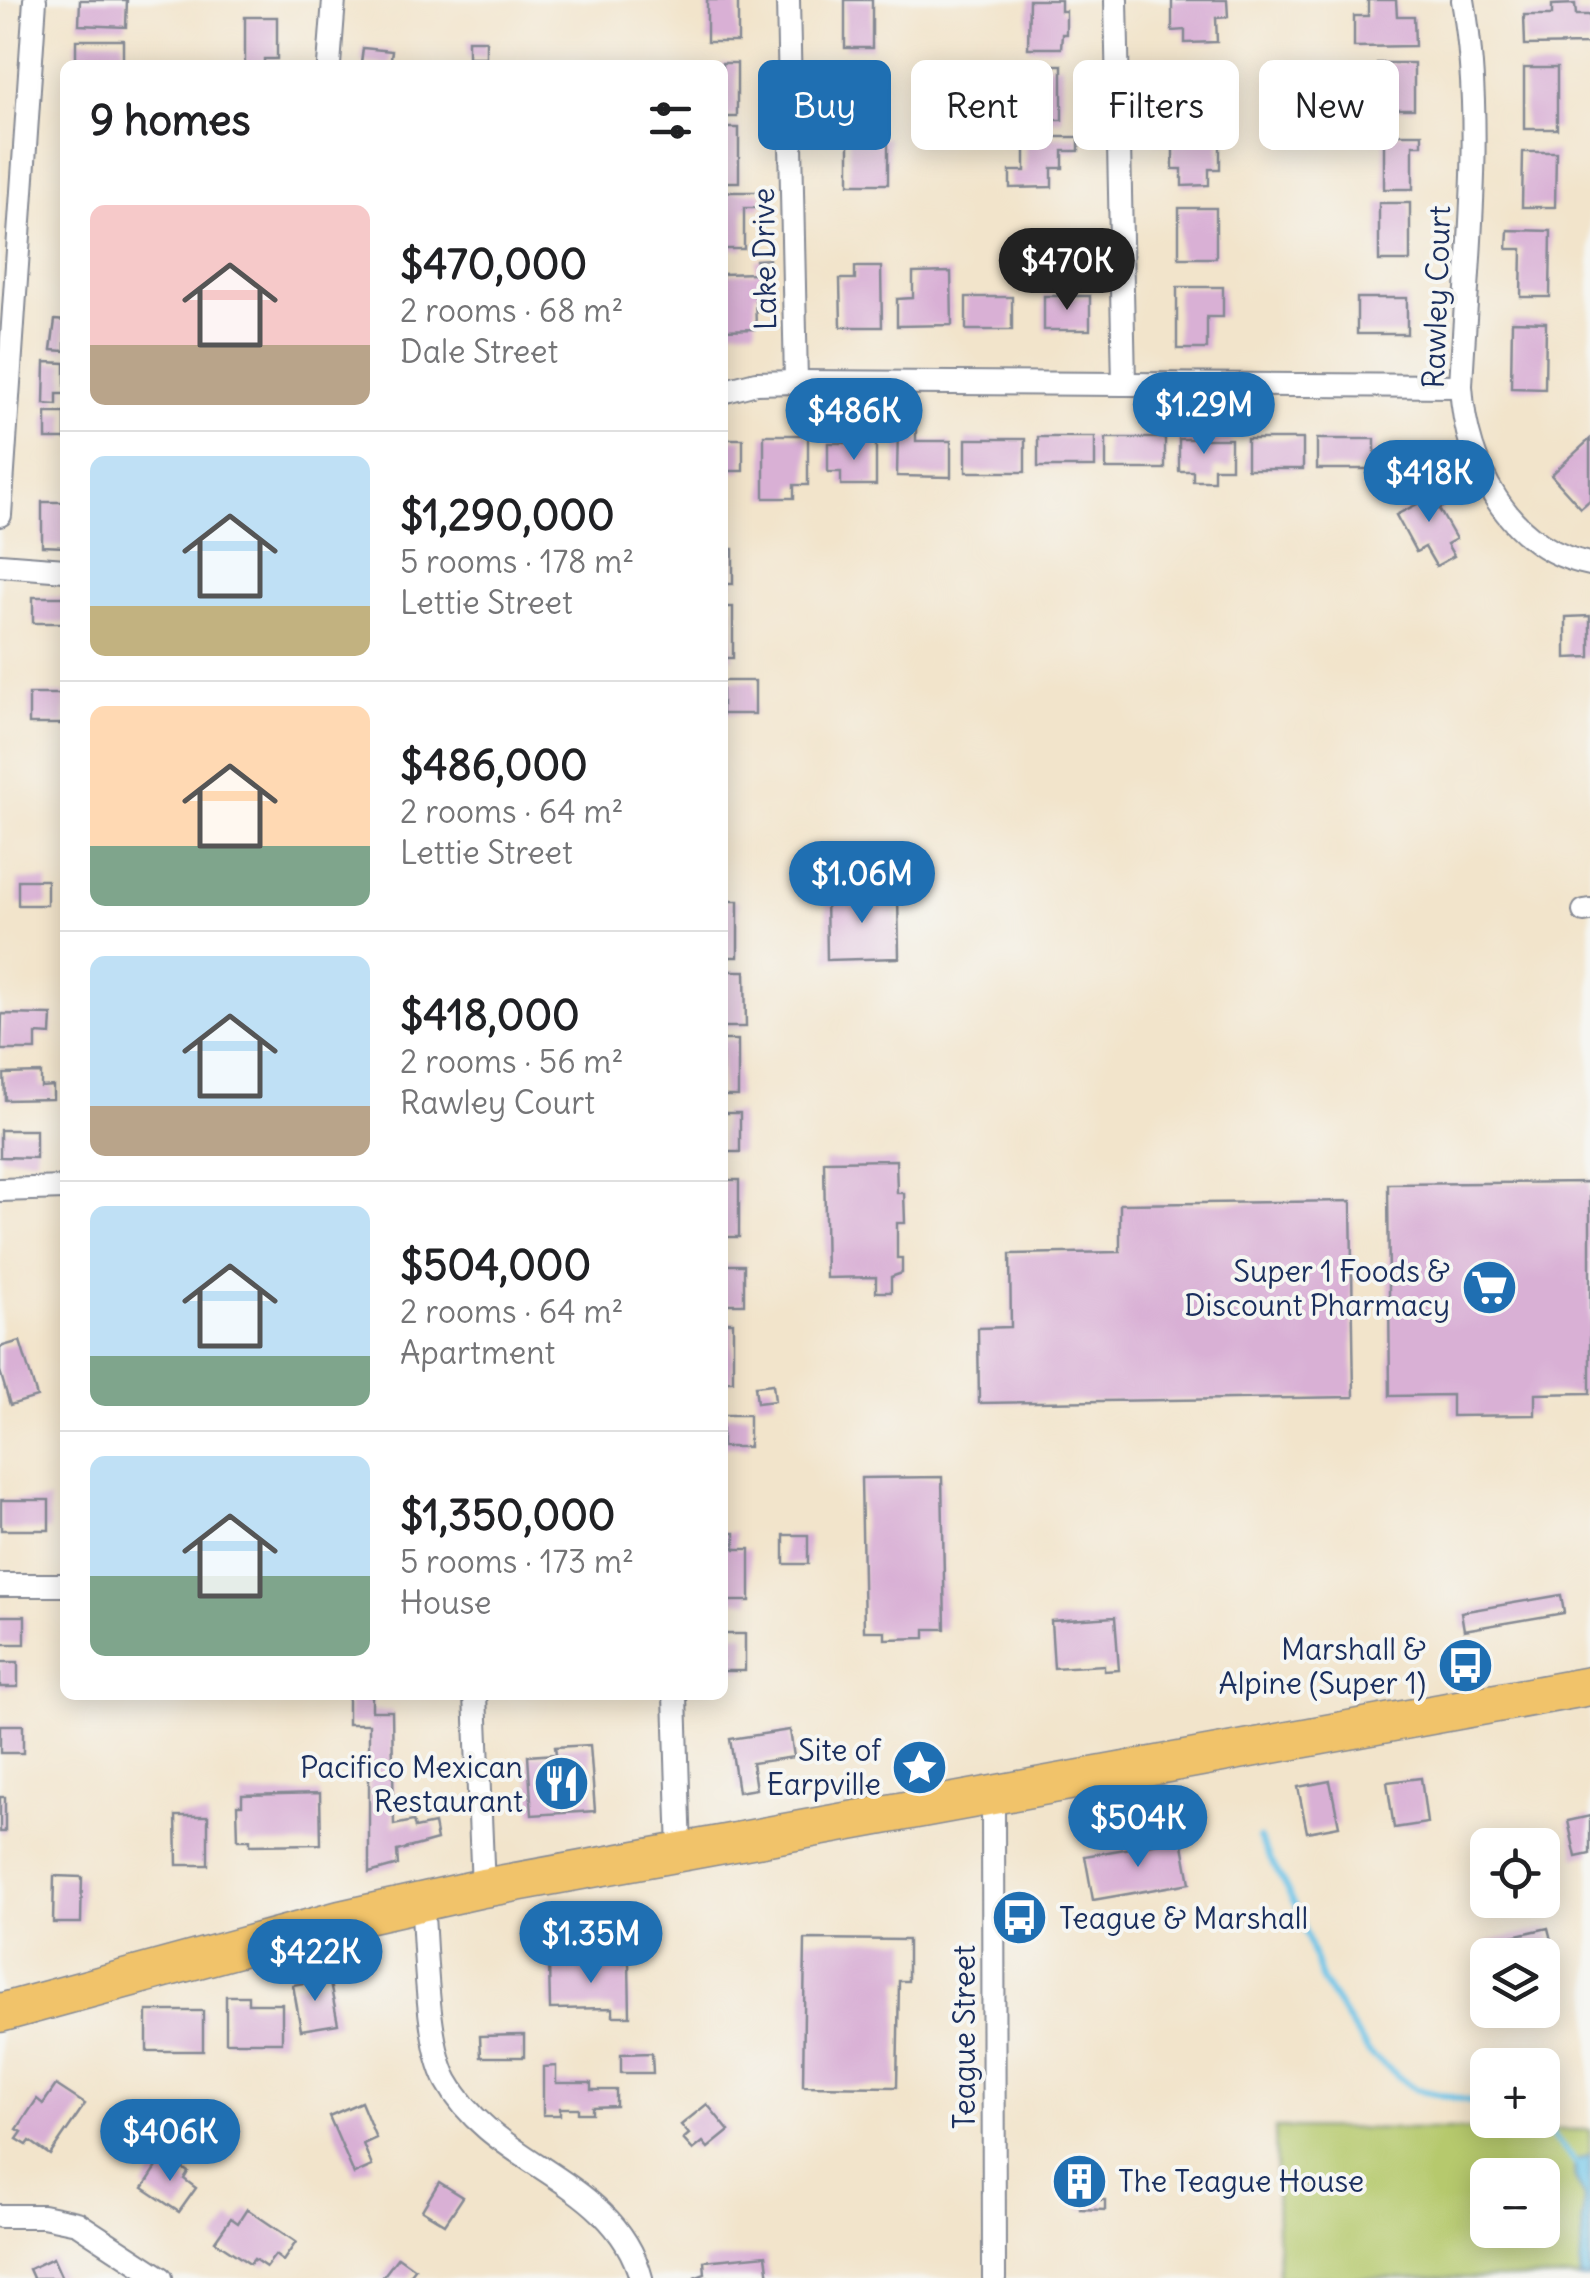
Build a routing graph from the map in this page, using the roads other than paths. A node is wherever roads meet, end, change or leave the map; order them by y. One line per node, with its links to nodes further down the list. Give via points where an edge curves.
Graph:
1 (35, 0): 11 (street)
2 (334, 0): 6 (street)
3 (788, 0): 7 (street, Lake Drive)
4 (1116, 0): 8 (street)
5 (1464, 0): 9 (street, Rawley Court, via 1473,125)
6 (329, 60)
7 (796, 382): 8 (street); 10 (street)
8 (1124, 384): 9 (street)
9 (1460, 386): 12 (street, Rawley Court, via 1468,433 1494,496 1536,544)
10 (728, 391)
11 (0, 515)
12 (1590, 564)
13 (0, 565): 14 (street)
14 (60, 570)
15 (60, 1188): 16 (street)
16 (0, 1190)
17 (0, 1585): 18 (street)
18 (60, 1585)
19 (1590, 1686): 22 (main road)
20 (476, 1700): 24 (street)
21 (675, 1700): 23 (street)
22 (993, 1797): 23 (main road); 30 (street, Teague Street)
23 (680, 1853): 24 (main road)
24 (483, 1888): 25 (main road)
25 (422, 1901): 26 (main road); 29 (street, via 434,2039 445,2078 489,2130 609,2218)
26 (0, 2013)
27 (0, 2216): 28 (street, via 77,2223)
28 (161, 2278)
29 (640, 2278)
30 (994, 2278)

